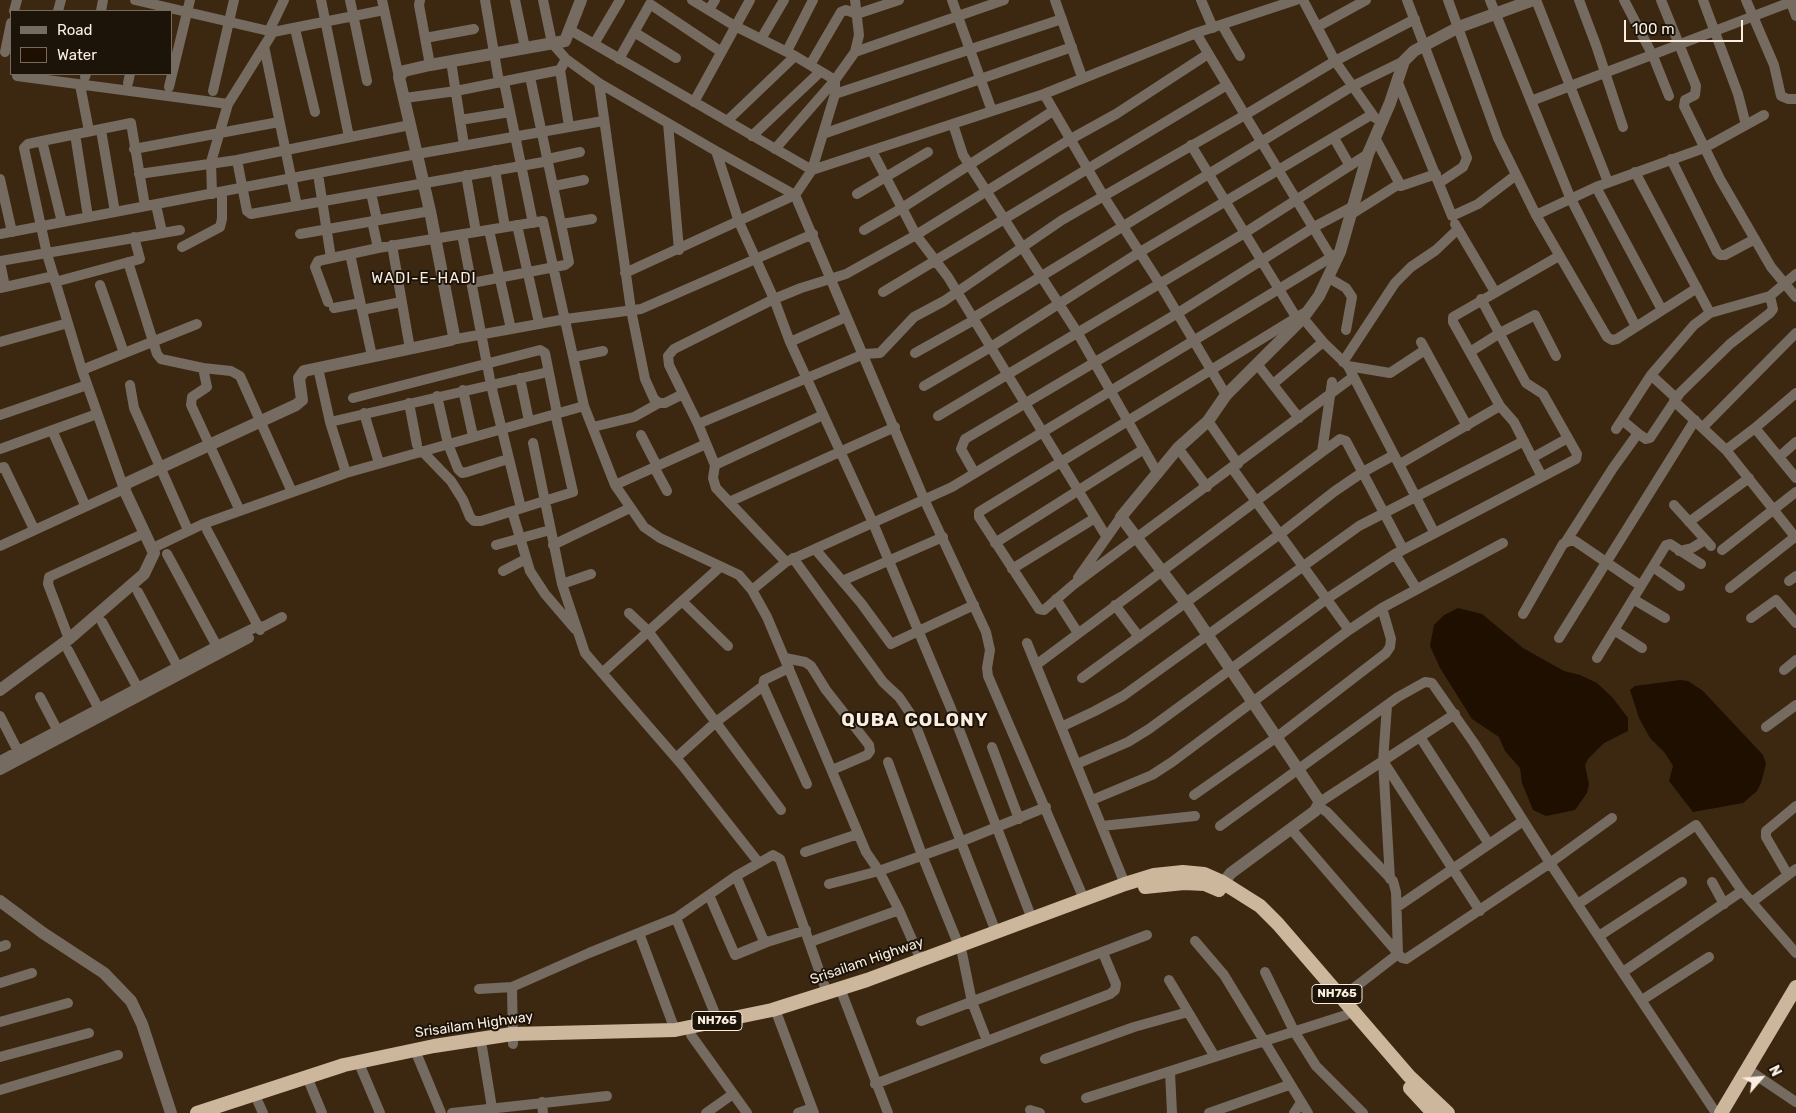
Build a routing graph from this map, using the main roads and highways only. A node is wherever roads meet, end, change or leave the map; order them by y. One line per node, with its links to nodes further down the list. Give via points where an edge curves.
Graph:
1 (1220, 886): 2 (highway, Srisailam Highway / NH765, via 1157,884); 2 (highway, Srisailam Highway / NH765, via 1204,874 1154,875 996,932); 11 (highway, Srisailam Highway / NH765, via 1282,938); 12 (highway, Srisailam Highway / NH765, via 1241,892 1272,918 1409,1076)
2 (961, 950): 5 (highway, Srisailam Highway / NH765, via 921,960); 5 (highway, Srisailam Highway / NH765, via 843,996)
3 (1796, 987): 7 (highway)
4 (1796, 1005): 7 (highway)
5 (776, 1012): 6 (highway, Srisailam Highway / NH765, via 675,1030); 6 (highway, Srisailam Highway / NH765, via 664,1040)
6 (513, 1039): 8 (highway, Srisailam Highway / NH765, via 360,1068 310,1084); 9 (highway, Srisailam Highway / NH765, via 471,1039 374,1057)
7 (1751, 1071): 13 (highway); 14 (highway)
8 (260, 1107): 10 (highway, Srisailam Highway / NH765)
9 (197, 1113)
10 (222, 1113)
11 (1433, 1113)
12 (1448, 1113)
13 (1721, 1113)
14 (1730, 1113)

